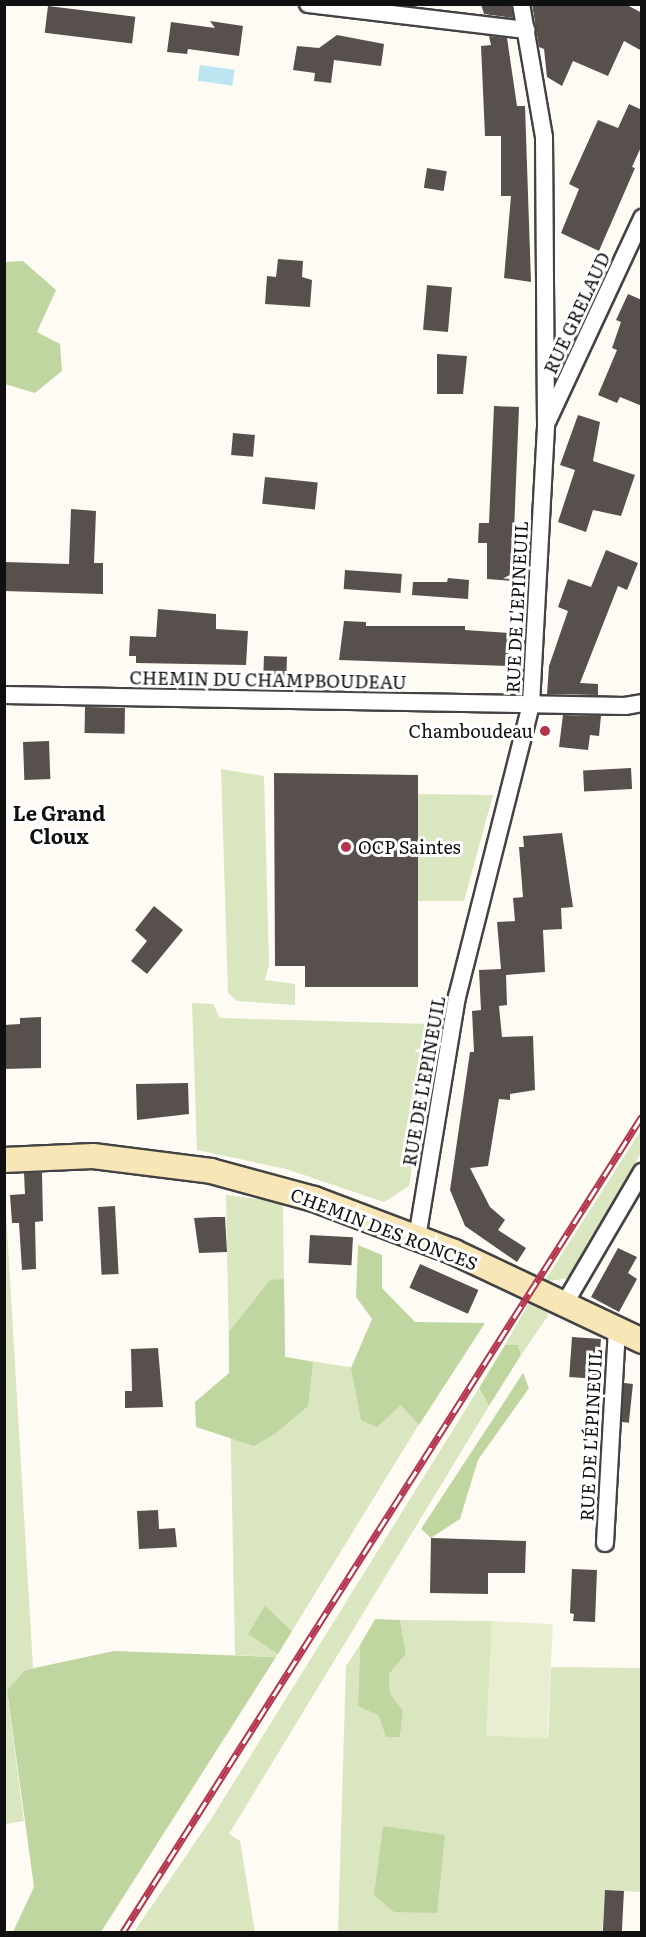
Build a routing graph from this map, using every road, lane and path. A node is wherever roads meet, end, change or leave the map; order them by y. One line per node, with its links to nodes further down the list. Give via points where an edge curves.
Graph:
1 (308, 4): 3 (street)
2 (521, 4): 3 (street, RUE DE L'EPINEUIL)
3 (526, 30): 5 (street, RUE DE L'EPINEUIL, via 544,137)
4 (640, 228): 5 (street, RUE GRELAUD)
5 (546, 424): 8 (street, RUE DE L'EPINEUIL)
6 (4, 695): 8 (street, CHEMIN DU CHAMPBOUDEAU)
7 (642, 703): 8 (street, CHEMIN DU CHAMPBOUDEAU)
8 (531, 704): 11 (street, RUE DE L'EPINEUIL, via 458,998)
9 (4, 1160): 11 (street, CHEMIN DES RONCES, via 93,1156 211,1171 314,1199)
10 (642, 1172): 12 (street)
11 (417, 1238): 12 (street, CHEMIN DES RONCES)
12 (565, 1303): 13 (street, CHEMIN DES RONCES)
13 (617, 1328): 14 (street, CHEMIN DES RONCES); 15 (street, RUE DE L'ÉPINEUIL)
14 (642, 1341)
15 (605, 1543)

